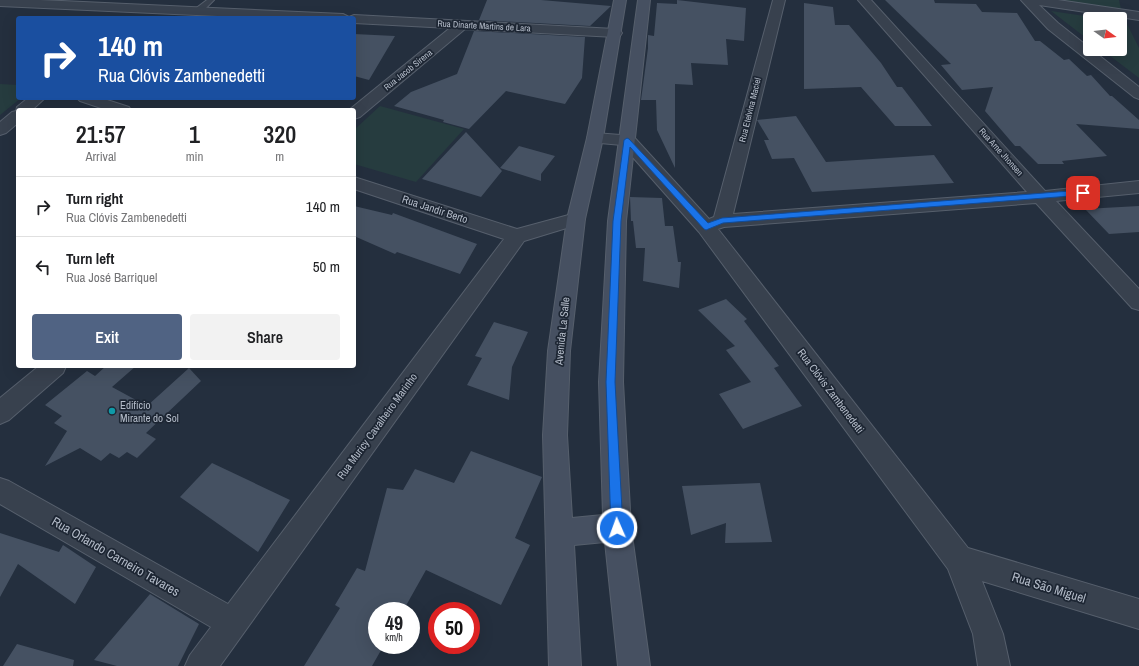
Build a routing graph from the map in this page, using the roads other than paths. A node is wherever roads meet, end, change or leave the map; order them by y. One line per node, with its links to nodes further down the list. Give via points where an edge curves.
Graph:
1 (211, 0): 10 (lane)
2 (620, 0): 16 (main road, Avenida La Salle)
3 (644, 0): 26 (main road)
4 (779, 0): 31 (street, Rua Etelvina Maciel)
5 (864, 0): 29 (street, Rua Arne Jhonsen)
6 (1027, 0): 17 (street, via 1054,26)
7 (1032, 0): 13 (street)
8 (0, 2): 9 (street)
9 (136, 7): 10 (street); 11 (street)
10 (198, 11): 12 (street)
11 (126, 16)
12 (302, 16)
13 (1139, 16)
14 (356, 18): 15 (street, Rua Dinarte Martins de Lara)
15 (462, 26): 16 (street, Rua Dinarte Martins de Lara); 22 (street, Rua Jacob Sirena)
16 (615, 33): 25 (main road, Avenida La Salle)
17 (1139, 94)
18 (35, 100): 20 (street)
19 (91, 100): 21 (street)
20 (25, 108)
21 (117, 108)
22 (356, 112)
23 (16, 117): 24 (street)
24 (0, 130)
25 (595, 138): 26 (street); 30 (main road, Avenida La Salle)
26 (627, 140): 31 (street, Rua Clóvis Zambenedetti); 37 (main road, via 617,221 610,382)
27 (356, 184): 32 (street, Rua Jandir Berto)
28 (1139, 187): 29 (street)
29 (1041, 197): 31 (street); 33 (street, Rua Arne Jhonsen)
30 (576, 219): 32 (street); 38 (main road, Avenida La Salle, via 559,351 555,435)
31 (714, 224): 39 (street, Rua Clóvis Zambenedetti)
32 (517, 236): 41 (street, Rua Muricy Cavalheiro Marinho)
33 (1139, 302)
34 (53, 368): 35 (street)
35 (0, 413)
36 (0, 490): 41 (street, Rua Orlando Carneiro Tavares)
37 (617, 528): 38 (main road); 44 (main road)
38 (560, 532): 43 (main road, Avenida La Salle)
39 (959, 560): 40 (street, Rua São Miguel); 45 (street, Rua Clóvis Zambenedetti, via 988,634)
40 (1139, 614)
41 (232, 623): 42 (street, Rua Muricy Cavalheiro Marinho)
42 (201, 666)
43 (565, 666)
44 (634, 666)
45 (994, 666)

